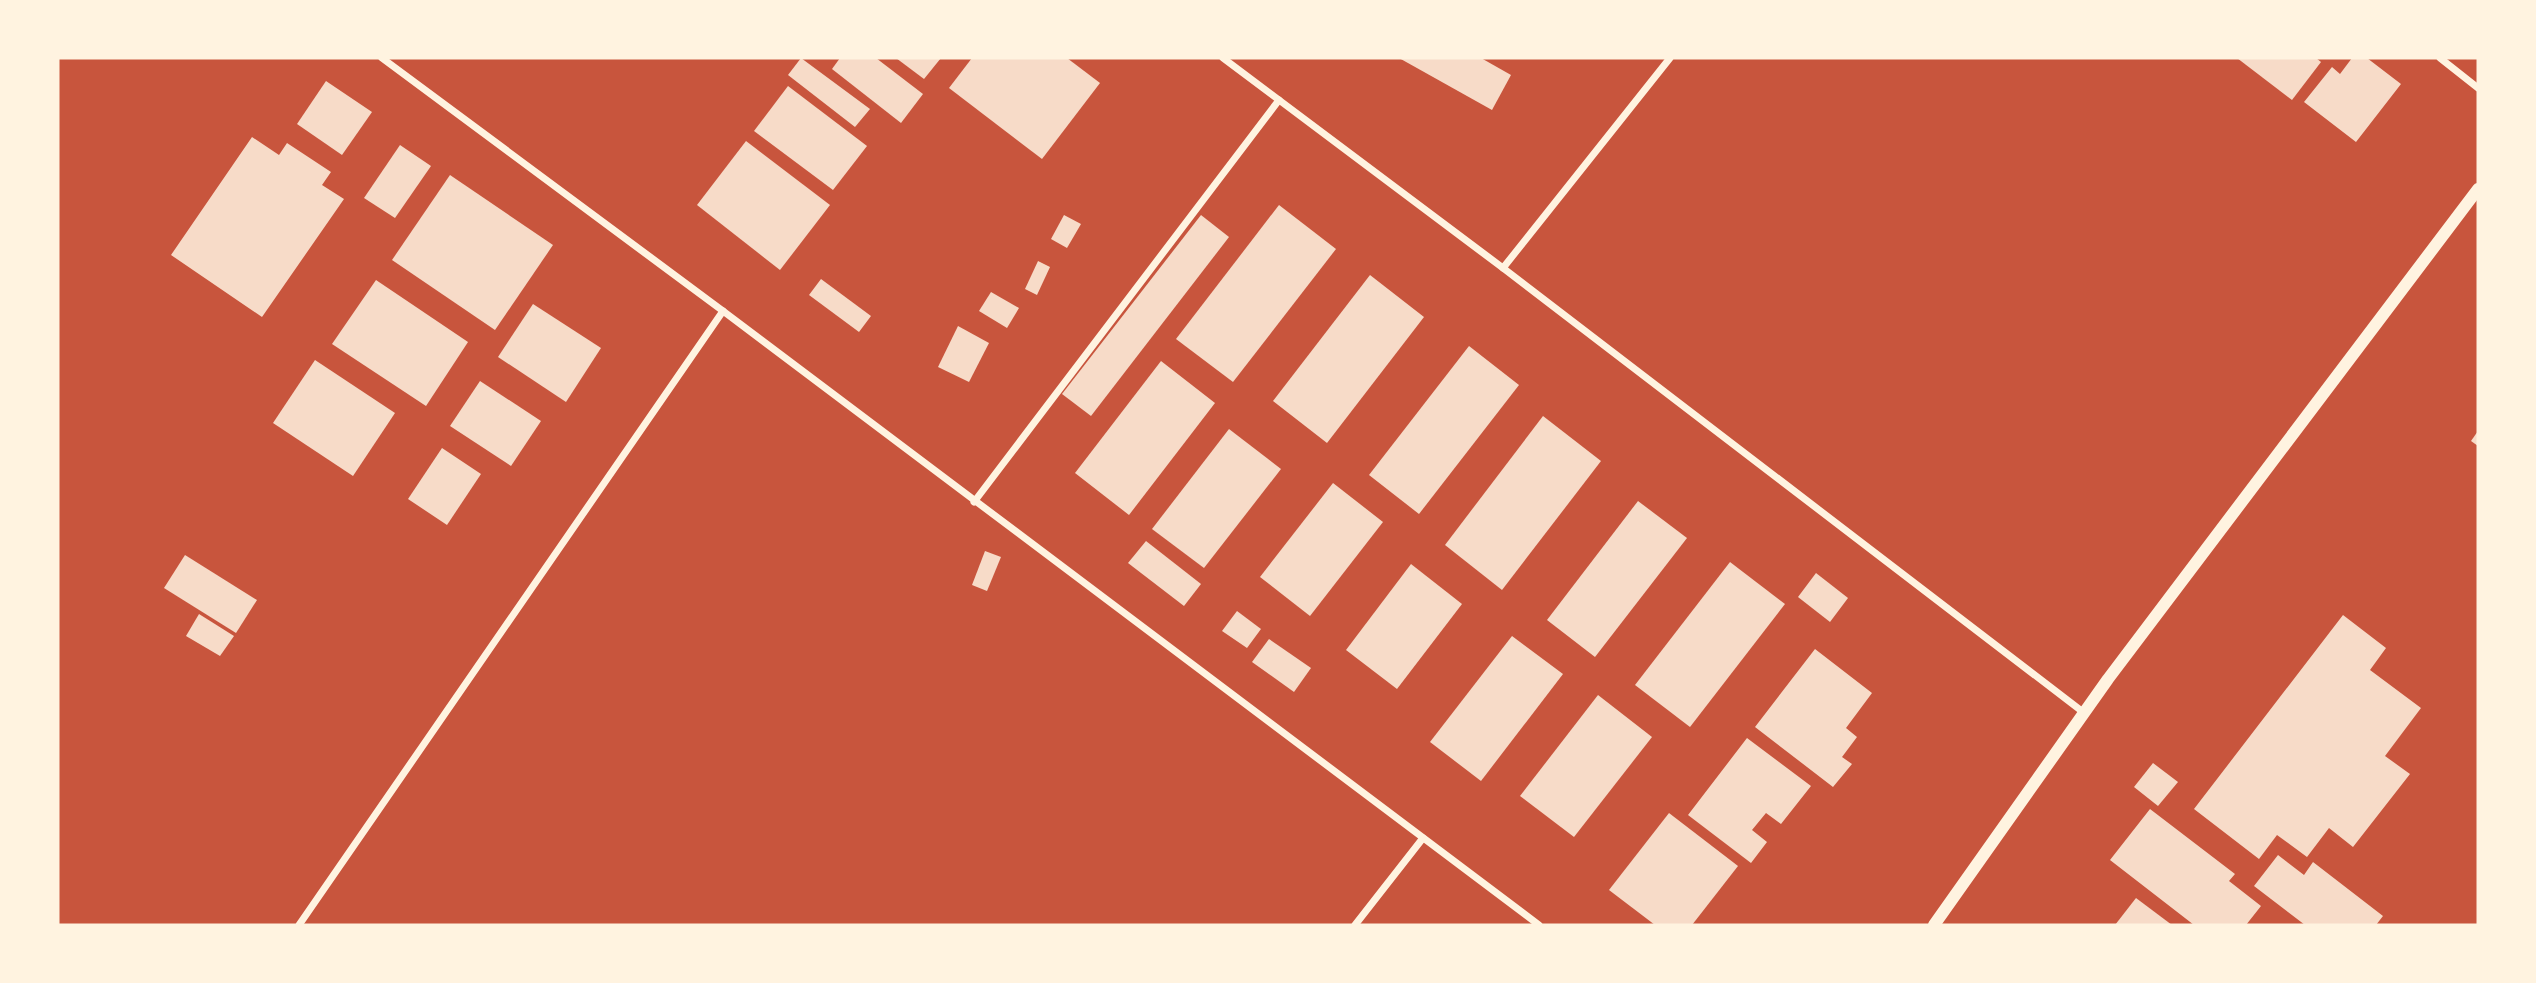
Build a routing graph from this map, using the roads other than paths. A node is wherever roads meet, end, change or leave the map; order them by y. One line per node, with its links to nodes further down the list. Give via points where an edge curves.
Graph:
1 (382, 58): 9 (street)
2 (1223, 58): 6 (street)
3 (1670, 58): 8 (street)
4 (2440, 58): 5 (street)
5 (2478, 88)
6 (1279, 100): 8 (street); 10 (street)
7 (2478, 189): 11 (street)
8 (1503, 268): 11 (street)
9 (723, 311): 10 (street); 13 (street)
10 (974, 502): 12 (street)
11 (2083, 712): 16 (street)
12 (1423, 838): 14 (street); 15 (street)
13 (299, 925)
14 (1355, 925)
15 (1539, 925)
16 (1934, 925)

